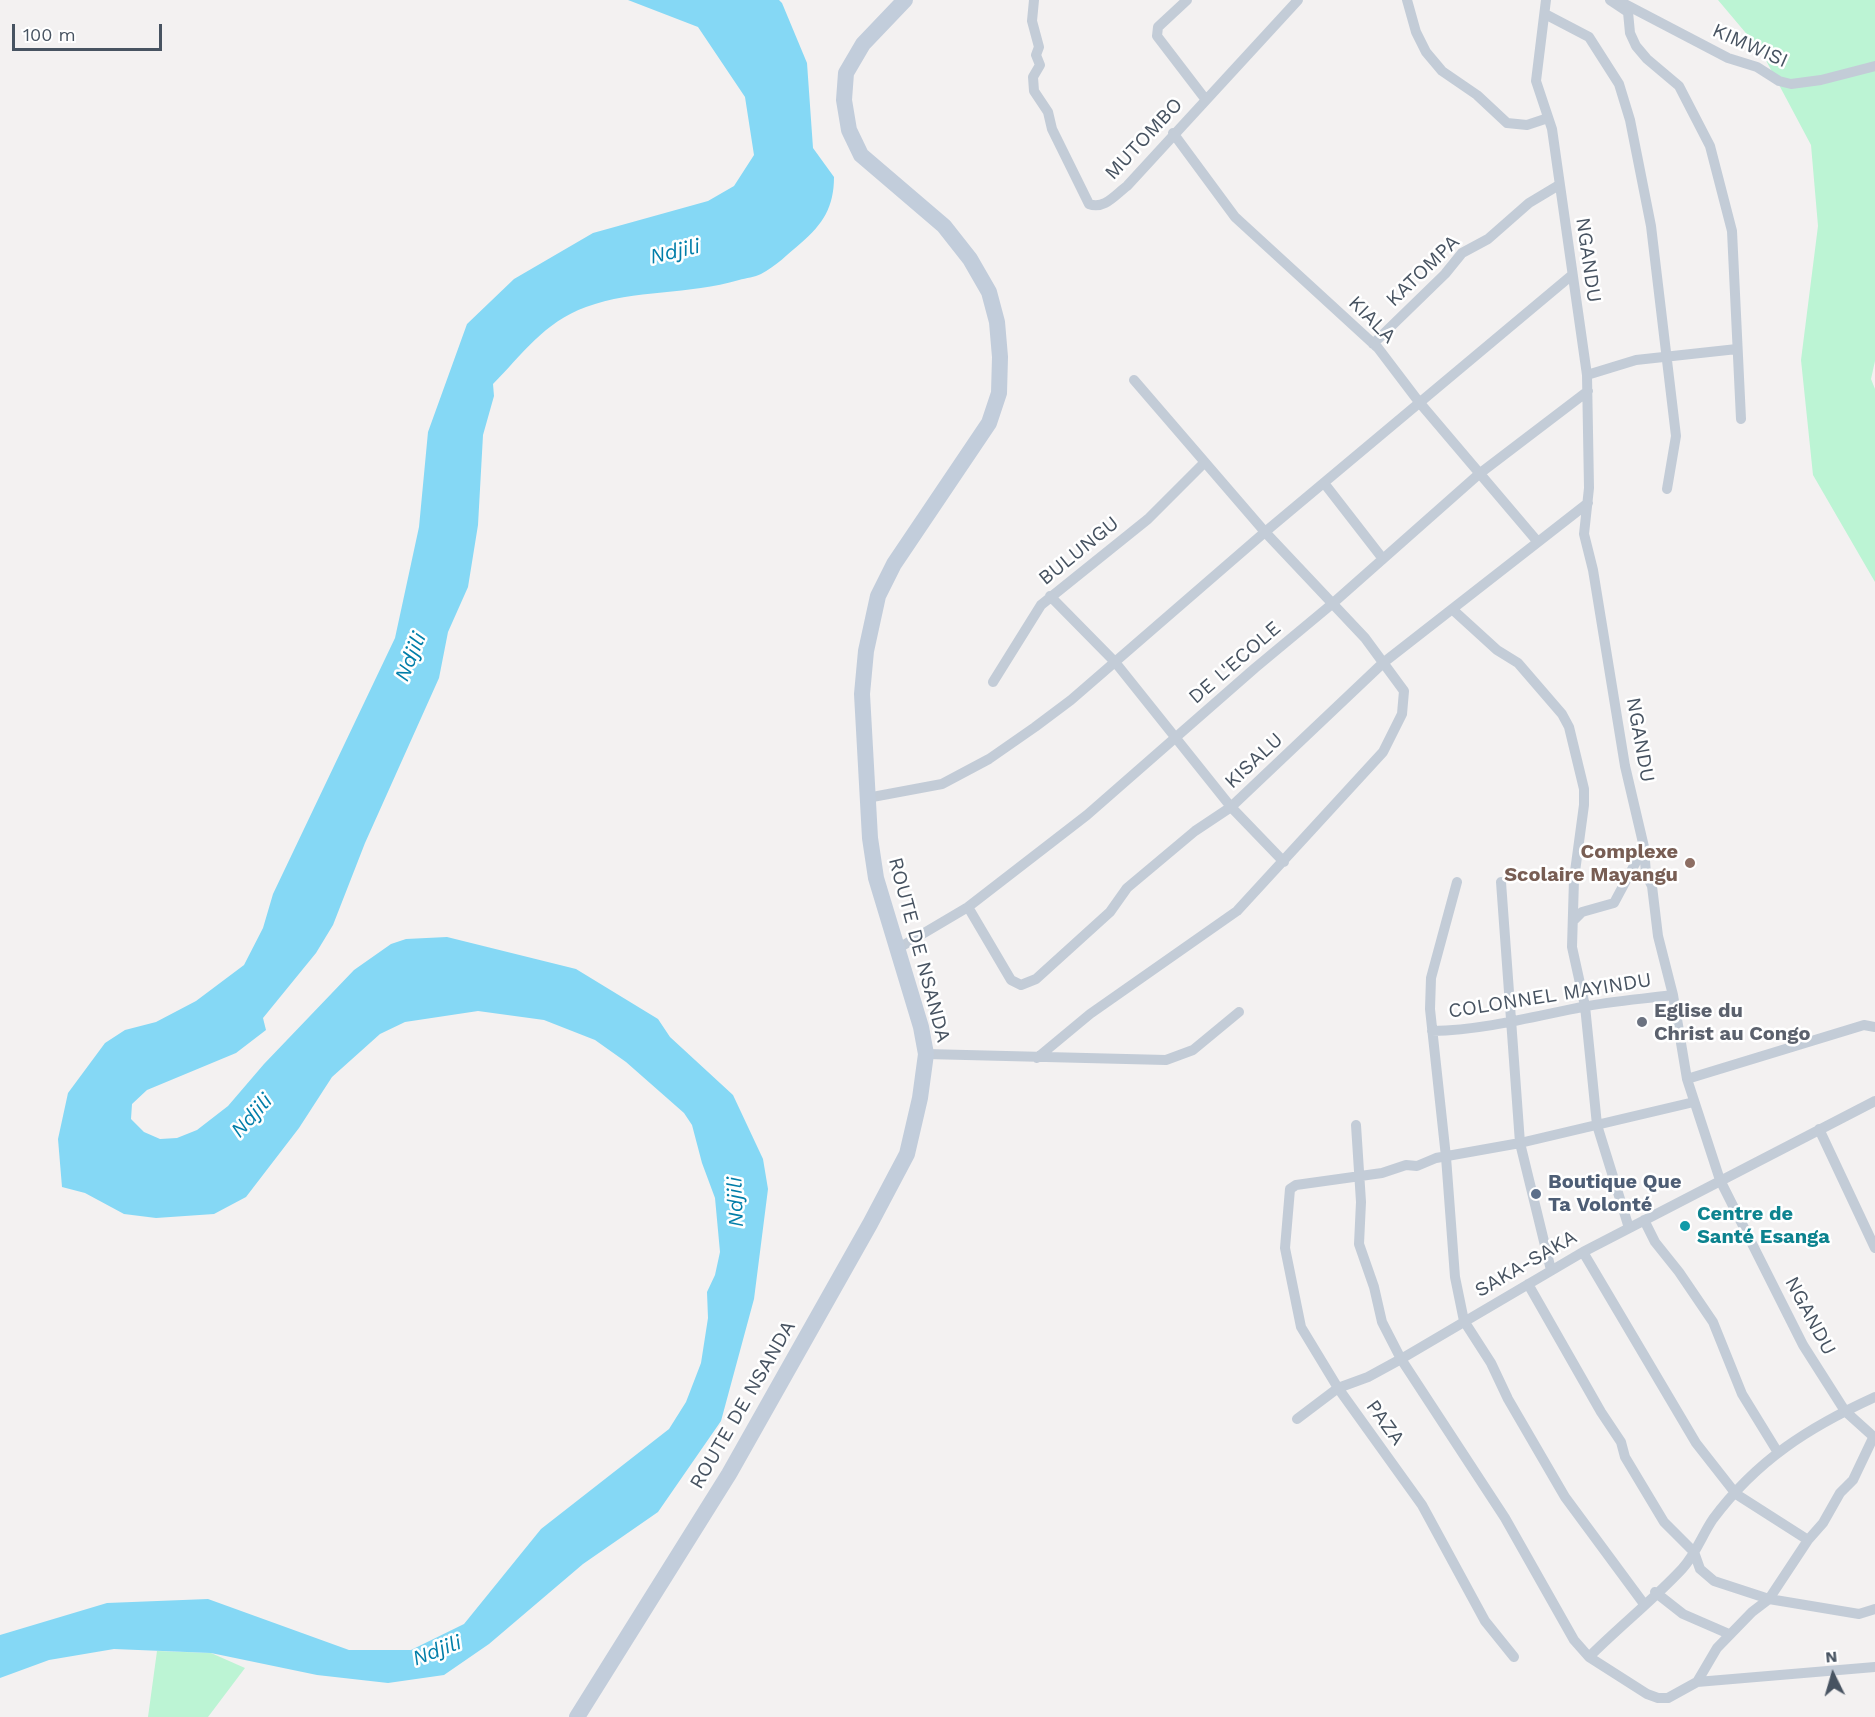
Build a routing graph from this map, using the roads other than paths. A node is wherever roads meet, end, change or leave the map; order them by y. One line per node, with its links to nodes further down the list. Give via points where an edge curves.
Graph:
1 (905, 0): 39 (street, ROUTE DE NSANDA, via 863,44 846,73 844,100 849,130 861,155 944,226 989,292 997,322 999,393 989,423 894,564 878,596 862,694)
2 (1034, 0): 13 (street, MUTOMBO, via 1032,21 1040,65 1033,77 1034,91 1048,112 1052,129 1089,204 1104,204 1127,186)
3 (1187, 0): 11 (street, via 1158,27 1157,36)
4 (1298, 0): 11 (street, MUTOMBO)
5 (1407, 0): 12 (street, via 1416,32 1442,71 1477,95 1507,123 1527,125)
6 (1546, 0): 9 (street, NGANDU)
7 (1610, 0): 17 (street, via 1628,12 1636,46 1679,86 1710,146 1731,223)
8 (1618, 0): 10 (street, KIMWISI, via 1779,81 1791,84 1821,80)
9 (1545, 14): 12 (street, NGANDU, via 1536,81); 18 (street, via 1589,37 1619,84 1644,188)
10 (1875, 66)
11 (1206, 100): 13 (street, MUTOMBO)
12 (1548, 118): 14 (street, NGANDU)
13 (1173, 133): 16 (street, KIALA, via 1246,229)
14 (1559, 185): 15 (street, NGANDU); 16 (street, KATOMPA, via 1529,203 1488,239 1462,253)
15 (1572, 275): 19 (street, NGANDU); 22 (street)
16 (1373, 344): 22 (street, KIALA)
17 (1737, 349): 18 (street); 23 (street)
18 (1667, 357): 19 (street, via 1636,360); 27 (street, via 1676,436)
19 (1587, 375): 21 (street, NGANDU)
20 (1134, 380): 24 (street)
21 (1588, 391): 25 (street, DE L'ECOLE); 28 (street, NGANDU)
22 (1419, 402): 25 (street, KIALA); 26 (street)
23 (1741, 419)
24 (1204, 463): 29 (street); 32 (street, BULUNGU, via 1148,519)
25 (1479, 474): 30 (street, KIALA); 31 (street, DE L'ECOLE)
26 (1324, 483): 29 (street); 31 (street)
27 (1667, 489)
28 (1588, 503): 30 (street, KISALU); 41 (street, NGANDU, via 1584,534 1625,766)
29 (1265, 532): 33 (street); 35 (street)
30 (1537, 542): 34 (street, KISALU)
31 (1383, 559): 33 (street, DE L'ECOLE)
32 (1050, 596): 35 (street); 37 (street, BULUNGU, via 1029,620)
33 (1332, 604): 36 (street); 38 (street, DE L'ECOLE)
34 (1452, 609): 36 (street, KISALU); 46 (street, via 1497,650 1518,663 1569,727 1584,797)
35 (1115, 662): 38 (street); 39 (street, via 1071,700 989,759 942,784)
36 (1383, 663): 40 (street, KISALU); 42 (street, via 1404,691 1402,714 1383,752)
37 (993, 682)
38 (1177, 737): 40 (street); 45 (street, DE L'ECOLE, via 1087,815)
39 (867, 798): 47 (street, ROUTE DE NSANDA, via 876,878)
40 (1231, 807): 42 (street); 45 (street, KISALU, via 1195,831 1127,888 1110,912 1030,982 1011,980)
41 (1644, 847): 46 (street, via 1614,903 1582,912); 48 (street, NGANDU, via 1658,936)
42 (1284, 862): 55 (street, via 1238,911 1090,1014)
43 (1457, 882): 53 (street, via 1431,978)
44 (1501, 882): 51 (street)
45 (968, 907): 47 (street, DE L'ECOLE)
46 (1573, 921): 49 (street, via 1572,947)
47 (897, 949): 54 (street, ROUTE DE NSANDA)
48 (1673, 995): 49 (street, COLONNEL MAYINDU); 56 (street, NGANDU)
49 (1585, 1006): 51 (street, COLONNEL MAYINDU); 60 (street)
50 (1239, 1011): 55 (street, via 1180,1057)
51 (1509, 1022): 53 (street, COLONNEL MAYINDU); 62 (street)
52 (1875, 1027): 56 (street, via 1864,1025)
53 (1432, 1031): 63 (street)
54 (926, 1054): 55 (street); 92 (street, ROUTE DE NSANDA, via 907,1154 729,1474)
55 (1036, 1058)
56 (1687, 1079): 58 (street, NGANDU)
57 (1875, 1101): 61 (street, SAKA-SAKA)
58 (1694, 1102): 60 (street); 65 (street, NGANDU)
59 (1356, 1125): 64 (street)
60 (1597, 1125): 62 (street); 67 (street)
61 (1819, 1129): 65 (street, SAKA-SAKA); 68 (street)
62 (1520, 1143): 63 (street); 70 (street)
63 (1446, 1157): 64 (street); 72 (street, via 1455,1277)
64 (1358, 1176): 73 (street, via 1359,1244 1382,1322); 74 (street, PAZA, via 1290,1189 1285,1248 1299,1321)
65 (1720, 1180): 66 (street, SAKA-SAKA); 76 (street, NGANDU, via 1803,1346)
66 (1644, 1220): 67 (street, SAKA-SAKA); 79 (street, via 1655,1242 1713,1322 1742,1394)
67 (1629, 1228): 69 (street, SAKA-SAKA)
68 (1875, 1248)
69 (1583, 1252): 70 (street, SAKA-SAKA); 80 (street, via 1696,1443)
70 (1551, 1270): 71 (street, SAKA-SAKA)
71 (1528, 1284): 72 (street, SAKA-SAKA); 82 (street, via 1664,1522)
72 (1464, 1320): 73 (street, SAKA-SAKA); 85 (street, via 1565,1497)
73 (1401, 1359): 74 (street, SAKA-SAKA); 89 (street, via 1505,1518 1574,1640)
74 (1338, 1388): 77 (street, SAKA-SAKA); 88 (street, PAZA, via 1422,1505 1485,1621)
75 (1875, 1397): 76 (street)
76 (1845, 1411): 78 (street, NGANDU); 79 (street)
77 (1298, 1419)
78 (1874, 1438): 81 (street, via 1853,1480)
79 (1777, 1451): 80 (street)
80 (1736, 1494): 81 (street); 82 (street, via 1712,1520)
81 (1808, 1540): 84 (street)
82 (1694, 1552): 83 (street, via 1683,1568); 84 (street, via 1700,1569 1714,1581)
83 (1655, 1593): 85 (street); 87 (street, via 1683,1614)
84 (1769, 1599): 86 (street, via 1859,1614); 87 (street)
85 (1644, 1604): 89 (street)
86 (1875, 1609)
87 (1729, 1634): 91 (street, via 1708,1660)
88 (1514, 1657)
89 (1589, 1657): 91 (street, via 1658,1698 1668,1698)
90 (1875, 1667): 91 (street)
91 (1697, 1682)
92 (577, 1717)

